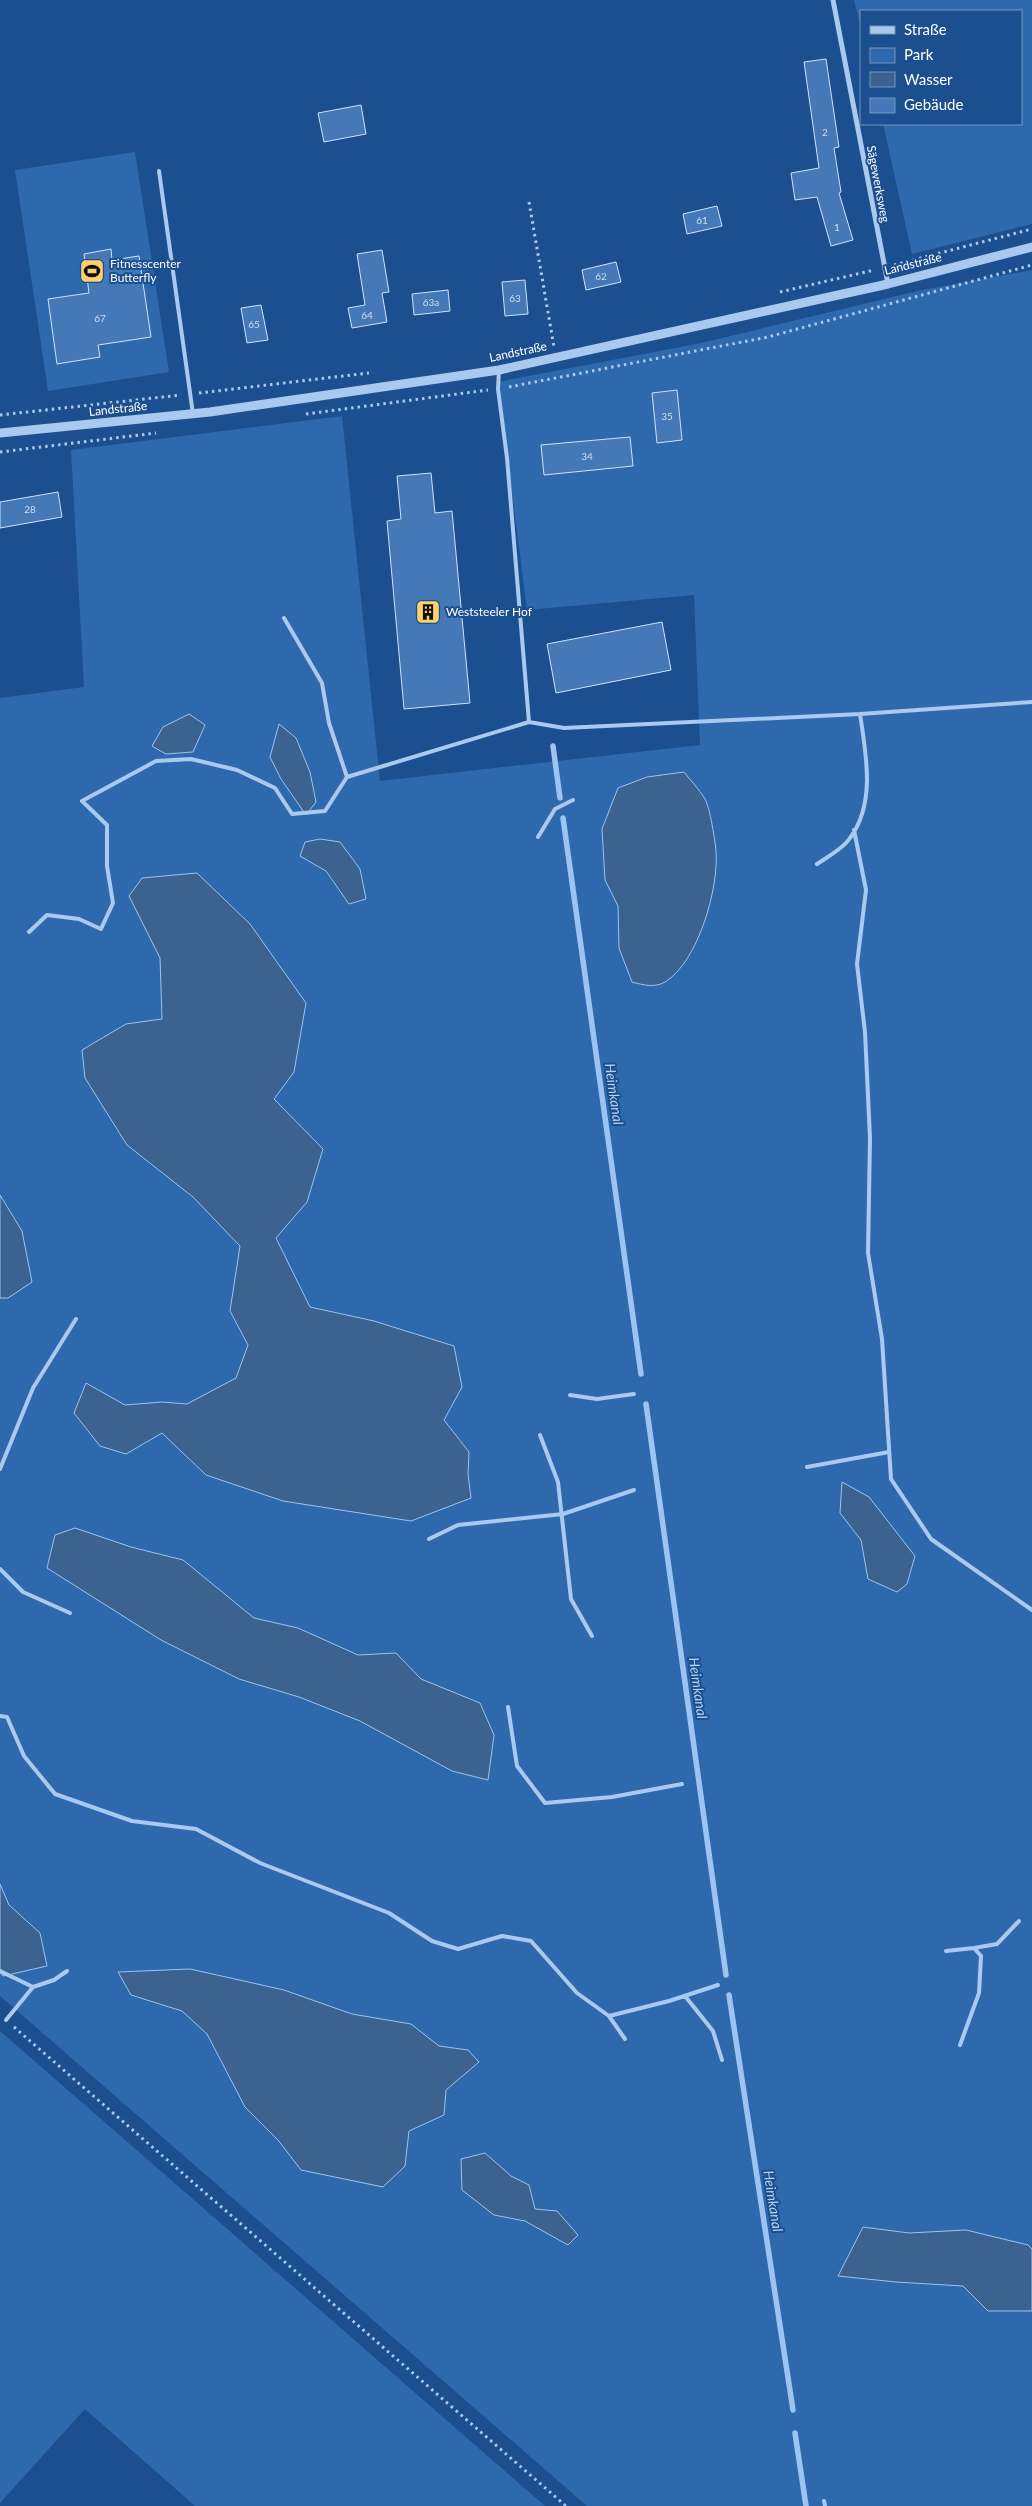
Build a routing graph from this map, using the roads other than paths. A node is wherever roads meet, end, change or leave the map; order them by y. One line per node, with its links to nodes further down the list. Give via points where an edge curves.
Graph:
1 (833, 0): 4 (street, Sägewerksweg)
2 (159, 170): 6 (lane)
3 (1032, 247): 4 (street, Landstraße)
4 (888, 284): 5 (street, Landstraße)
5 (499, 370): 6 (street, Landstraße); 11 (lane, via 498,389 507,458)
6 (193, 414): 7 (street, Landstraße)
7 (0, 433)
8 (284, 618): 12 (lane, via 322,682 329,724)
9 (1032, 702): 10 (lane)
10 (860, 714): 11 (lane, via 564,728); 14 (lane, via 868,771 862,815)
11 (528, 722): 12 (lane)
12 (347, 777): 17 (lane, via 325,811 292,814 275,788 237,770 191,759 156,761 82,801 107,825 107,866 113,903 102,929 79,918 46,915)
13 (573, 800): 15 (lane, via 555,809)
14 (854, 830): 16 (lane, via 850,839); 22 (lane, via 866,890 857,964 865,1032 870,1138 868,1253 882,1339)
15 (538, 837)
16 (816, 864)
17 (29, 932)
18 (76, 1319): 24 (lane, via 33,1388)
19 (634, 1394): 20 (lane, via 597,1399)
20 (570, 1395)
21 (540, 1435): 26 (lane, via 558,1482)
22 (889, 1452): 23 (lane); 29 (lane, via 891,1479 932,1538)
23 (807, 1468)
24 (0, 1469)
25 (634, 1490): 26 (lane)
26 (562, 1514): 27 (lane, via 458,1525); 31 (lane, via 571,1599)
27 (429, 1539)
28 (0, 1569): 30 (lane, via 23,1592)
29 (1032, 1610)
30 (70, 1613)
31 (592, 1636)
32 (508, 1707): 34 (lane, via 517,1766 545,1803 612,1797)
33 (0, 1716): 43 (lane, via 7,1717 24,1756 55,1794 132,1821 196,1829 260,1863 388,1913 432,1941 458,1950 502,1936 531,1941 577,1994)
34 (682, 1784)
35 (1019, 1921): 36 (lane, via 997,1944)
36 (974, 1948): 37 (lane); 46 (lane, via 981,1956 979,1993)
37 (946, 1952)
38 (0, 1971): 41 (lane)
39 (67, 1971): 41 (lane, via 54,1980)
40 (718, 1985): 42 (lane)
41 (33, 1987): 44 (lane)
42 (685, 1996): 43 (lane); 47 (lane, via 713,2031)
43 (609, 2016): 45 (lane)
44 (6, 2020)
45 (625, 2039)
46 (960, 2045)
47 (722, 2060)
48 (824, 2501): 49 (lane)
49 (825, 2506)

